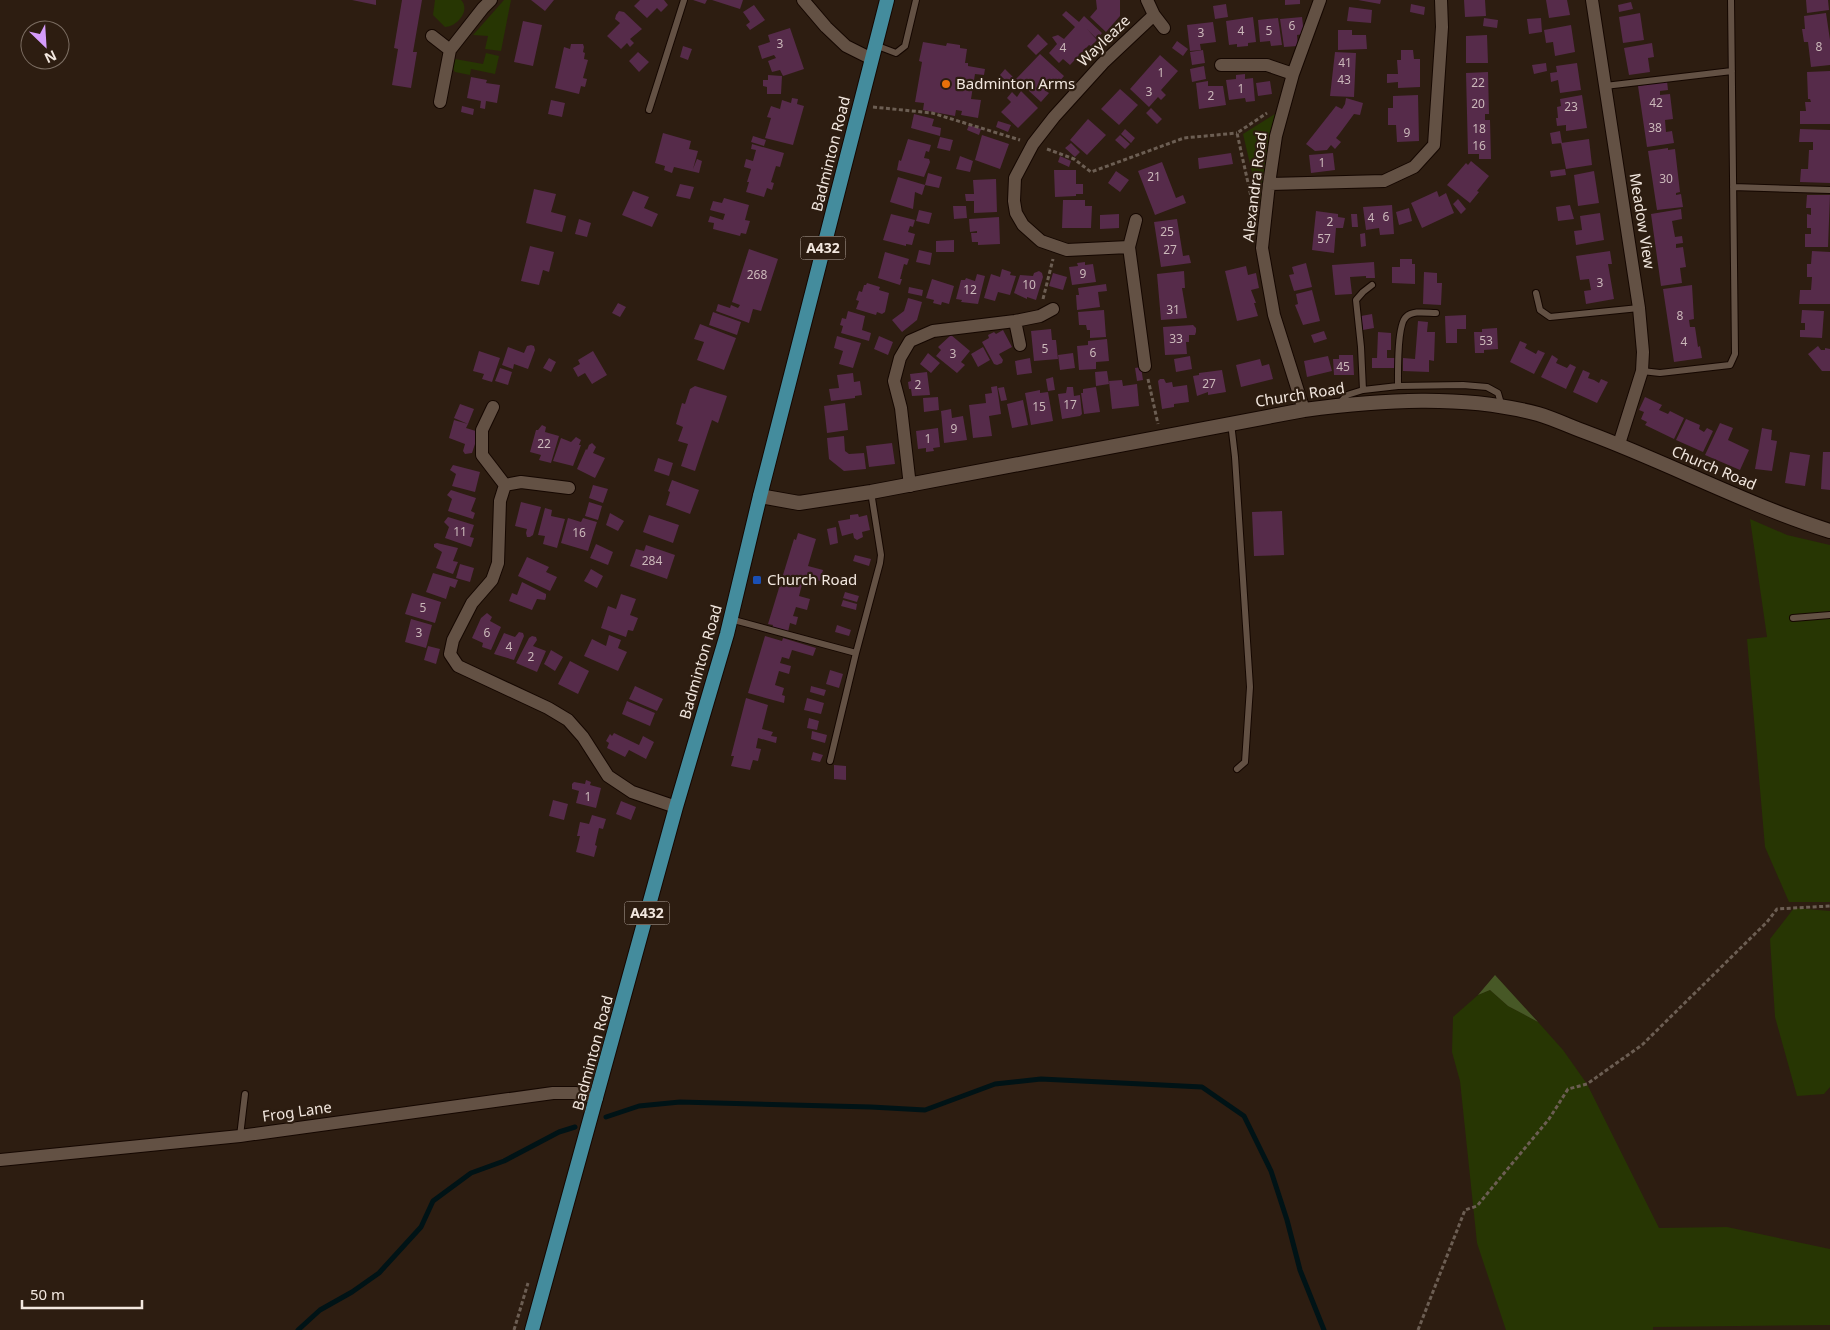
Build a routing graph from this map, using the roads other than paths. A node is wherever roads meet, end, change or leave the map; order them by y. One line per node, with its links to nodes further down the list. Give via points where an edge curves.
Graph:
1 (684, 0): 21 (lane)
2 (803, 0): 15 (street, via 846,46)
3 (887, 0): 15 (main road, Badminton Road / A432)
4 (916, 0): 15 (lane, via 901,50 896,53)
5 (1148, 0): 11 (street)
6 (1320, 0): 18 (street, Alexandra Road)
7 (1441, 0): 22 (street, via 1434,145 1414,167 1384,181)
8 (1592, 0): 19 (street, Meadow View)
9 (1731, 0): 17 (lane)
10 (483, 3): 14 (street)
11 (1154, 15): 12 (street); 26 (street, Wayleaze, via 1102,63 1054,117 1033,144 1015,178 1016,213 1022,225 1041,241 1067,250)
12 (1164, 28)
13 (432, 36): 14 (street)
14 (450, 50): 20 (street)
15 (873, 52): 48 (main road, Badminton Road / A432)
16 (1221, 65): 18 (street, via 1267,65)
17 (1732, 71): 19 (lane); 23 (lane)
18 (1293, 74): 22 (street, Alexandra Road, via 1276,136)
19 (1605, 86): 29 (street, Meadow View)
20 (440, 102)
21 (649, 110)
22 (1269, 184): 41 (street, Alexandra Road, via 1262,248 1274,315)
23 (1733, 187): 24 (lane); 35 (lane, via 1733,359 1730,364 1721,366 1660,373)
24 (1830, 190)
25 (1136, 220): 26 (street)
26 (1129, 247): 34 (street)
27 (1372, 285): 37 (lane, via 1356,300)
28 (1536, 293): 29 (lane, via 1540,310 1550,317)
29 (1639, 308): 35 (street, Meadow View)
30 (1053, 309): 32 (street)
31 (1436, 313): 36 (lane, via 1418,312 1404,319)
32 (1015, 322): 33 (street); 45 (street, via 933,331 910,341 900,358 894,381 901,408)
33 (1020, 345)
34 (1146, 366)
35 (1642, 371): 43 (street, Meadow View)
36 (1398, 386): 37 (lane); 40 (lane, via 1487,387 1498,393)
37 (1363, 390): 38 (lane, via 1347,395)
38 (1338, 405): 40 (street, Church Road, via 1420,401); 41 (street, Church Road)
39 (494, 407): 44 (street, via 482,430 482,455)
40 (1503, 408): 43 (street, Church Road, via 1538,414)
41 (1304, 410): 42 (street, Church Road)
42 (1231, 424): 45 (street, Church Road); 55 (lane, via 1250,687 1245,762)
43 (1619, 444): 49 (street, Church Road, via 1790,518)
44 (505, 485): 46 (street, via 521,482); 56 (street, via 500,502 498,563 492,580 472,604 453,640 450,654 458,666 568,720 608,776 632,792)
45 (910, 486): 47 (street, Church Road)
46 (569, 488)
47 (871, 492): 48 (street, Church Road, via 800,503); 53 (lane, via 881,555)
48 (760, 496): 52 (main road, Badminton Road / A432)
49 (1830, 531)
50 (1830, 615): 51 (lane)
51 (1792, 618)
52 (730, 619): 53 (lane); 56 (main road, Badminton Road / A432)
53 (856, 653): 54 (lane)
54 (830, 760)
55 (1237, 769)
56 (676, 807): 58 (main road, Badminton Road / A432)
57 (245, 1094): 59 (lane)
58 (597, 1098): 59 (street, Frog Lane, via 576,1093 553,1093); 61 (main road, Badminton Road / A432)
59 (240, 1136): 60 (street, Frog Lane)
60 (0, 1160)
61 (532, 1330)

